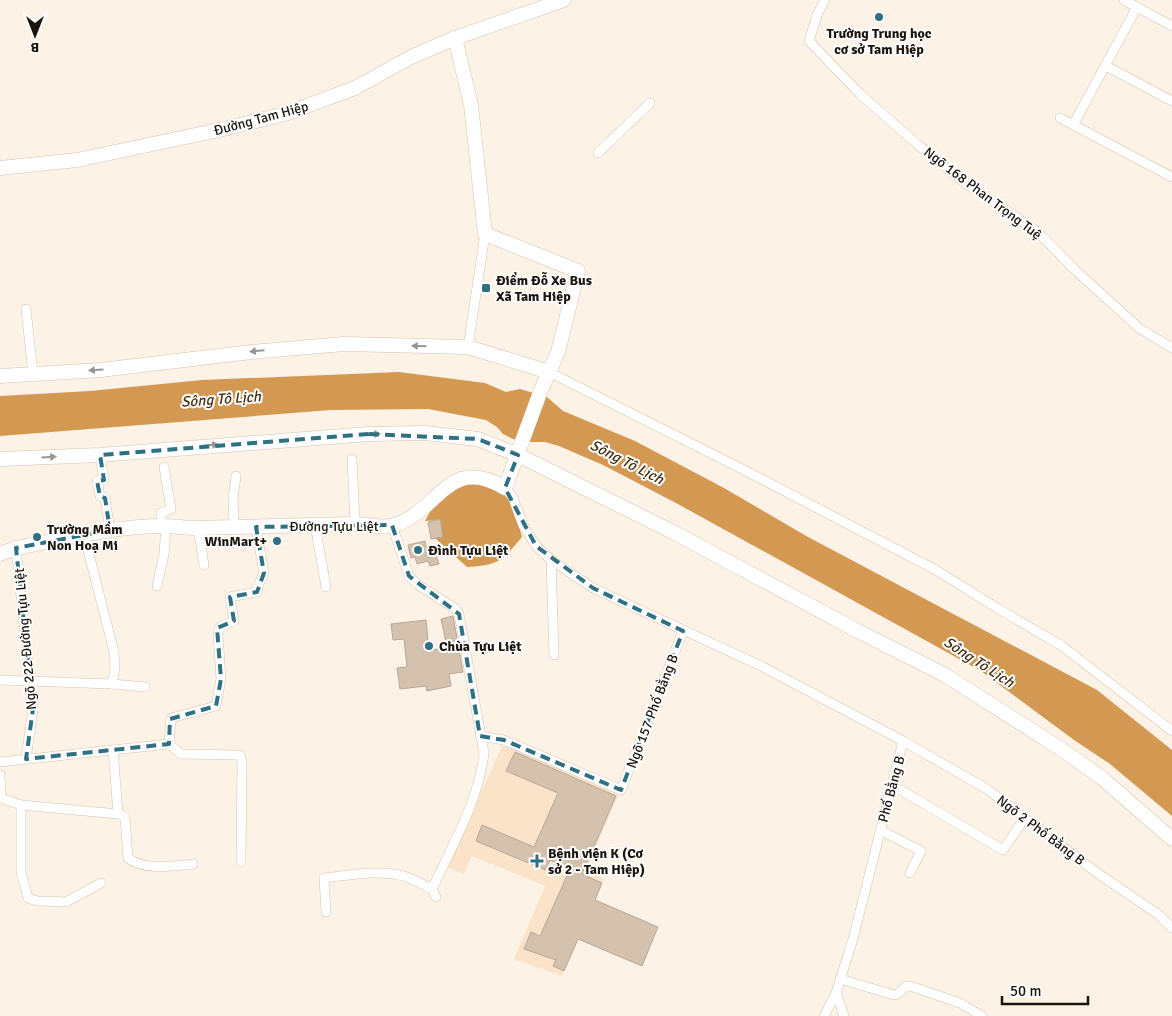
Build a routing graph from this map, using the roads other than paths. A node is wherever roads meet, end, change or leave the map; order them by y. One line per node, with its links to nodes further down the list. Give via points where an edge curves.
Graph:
1 (564, 0): 6 (street, Đường Tam Hiệp)
2 (825, 0): 18 (street, Ngõ 168 Phan Trọng Tuệ, via 810,41 860,94 964,182 1038,232 1068,264 1139,328)
3 (1124, 0): 4 (street)
4 (1137, 7): 5 (street); 7 (street)
5 (1172, 26)
6 (455, 38): 13 (street, Đường Tam Hiệp, via 355,88 285,114 77,160); 15 (street, via 471,105)
7 (1106, 66): 8 (street); 11 (street)
8 (1172, 102)
9 (650, 103): 12 (street)
10 (1060, 118): 11 (street)
11 (1073, 125): 14 (street)
12 (598, 153)
13 (0, 168)
14 (1172, 177)
15 (485, 234): 17 (street); 19 (street, via 578,271 558,352)
16 (26, 309): 20 (street)
17 (468, 347): 19 (street); 20 (street, one-way to 20, via 344,344 101,370)
18 (1172, 348)
19 (549, 372): 23 (street); 50 (street, via 936,570 1062,646)
20 (33, 374): 21 (street)
21 (0, 376)
22 (100, 455): 23 (street, one-way to 23, via 368,434 425,433 478,439); 24 (street, one-way to 22); 36 (street, via 104,480 97,481 100,496 105,498)
23 (518, 455): 28 (street); 63 (street, via 673,532 945,675 1102,778)
24 (0, 459)
25 (352, 459): 29 (street)
26 (164, 467): 32 (street, via 171,510 161,514)
27 (236, 476): 33 (street)
28 (505, 488): 31 (street, Đường Tựu Liệt, via 482,478 456,480 445,486 417,514); 40 (street, via 513,498 531,539)
29 (355, 524): 30 (street, Đường Tựu Liệt); 31 (street, Đường Tựu Liệt)
30 (315, 525): 34 (street, Đường Tựu Liệt); 43 (street)
31 (392, 525): 51 (street, via 409,576 459,614)
32 (163, 526): 35 (street, Đường Tựu Liệt); 36 (street, Đường Tựu Liệt); 42 (street, via 164,554)
33 (234, 527): 34 (street, Đường Tựu Liệt); 35 (street, Đường Tựu Liệt)
34 (256, 527): 53 (street, via 264,573 258,592 230,597 234,621 220,627 218,634 221,679 216,706 171,718)
35 (198, 528): 41 (street)
36 (110, 530): 37 (street, Đường Tựu Liệt)
37 (84, 534): 38 (street, Đường Tựu Liệt); 48 (street, via 114,652)
38 (16, 548): 39 (street, Đường Tựu Liệt); 47 (street, Ngõ 222 Đường Tựu Liệt)
39 (0, 554)
40 (551, 560): 44 (street, via 593,588); 45 (street)
41 (204, 566)
42 (157, 586)
43 (326, 587)
44 (684, 631): 51 (street, Ngõ 157 Phố Bằng B, via 621,790 504,740); 52 (street, Phố Bằng B, via 765,668)
45 (554, 655)
46 (0, 680): 47 (street)
47 (31, 682): 48 (street); 55 (street, Ngõ 222 Đường Tựu Liệt, via 33,709)
48 (112, 684): 49 (street)
49 (145, 687)
50 (1172, 731)
51 (480, 736): 68 (street, via 484,753 482,773 434,893 406,877 390,874 324,878)
52 (903, 741): 58 (street, Phố Bằng B); 61 (street, Ngõ 2 Phố Bằng B, via 987,789)
53 (169, 744): 54 (street); 64 (street, via 181,754 240,755)
54 (113, 750): 55 (street); 60 (street)
55 (26, 759): 56 (street)
56 (0, 762)
57 (0, 775): 59 (street, via 1,798)
58 (892, 785): 61 (street, via 1003,850); 62 (street, Phố Bằng B)
59 (21, 805): 60 (street); 67 (street, via 21,872 28,898 66,902)
60 (118, 814): 65 (street, via 125,817 128,858 132,862 160,867)
61 (1026, 818): 69 (street, Ngõ 2 Phố Bằng B, via 1159,915)
62 (880, 830): 66 (street, via 921,851); 70 (street, Phố Bằng B, via 854,939)
63 (1172, 839)
64 (242, 862)
65 (193, 864)
66 (910, 873)
67 (101, 884)
68 (326, 912)
69 (1172, 928)
70 (840, 979): 71 (street, Phố Bằng B); 74 (street, via 894,995 910,986 960,1003)
71 (836, 994): 72 (street, Phố Bằng B); 73 (street)
72 (824, 1016)
73 (844, 1016)
74 (982, 1016)

